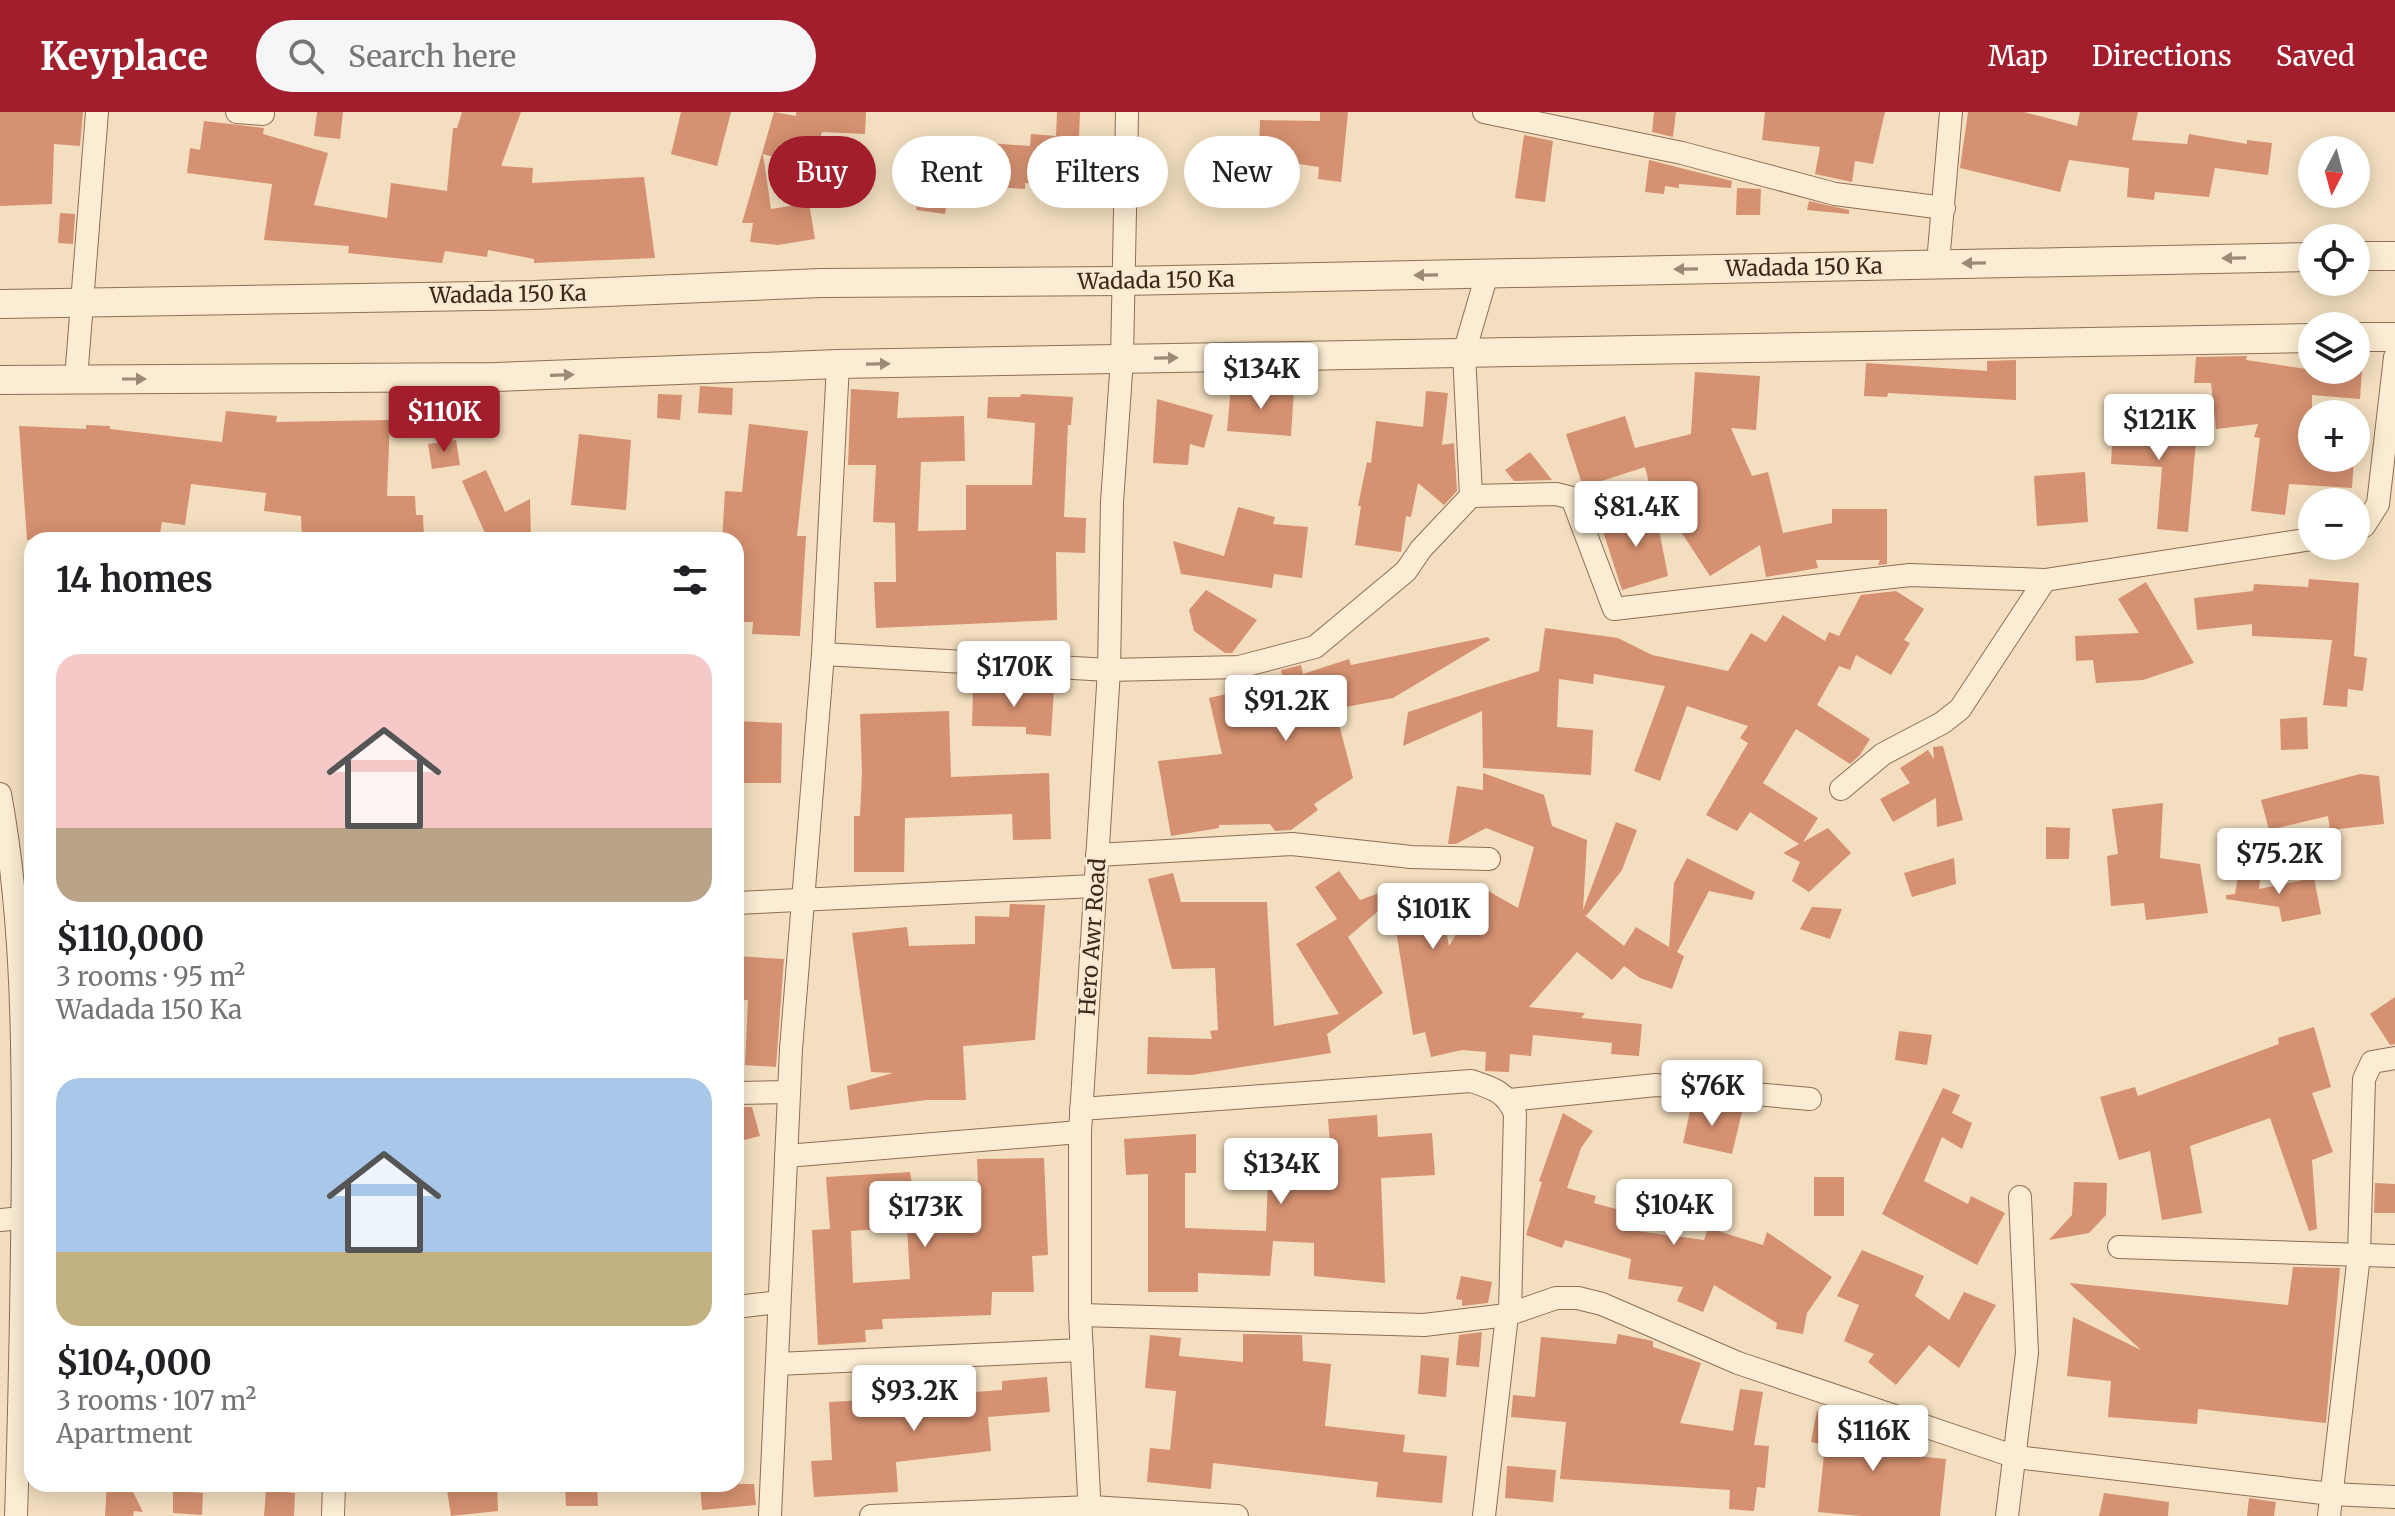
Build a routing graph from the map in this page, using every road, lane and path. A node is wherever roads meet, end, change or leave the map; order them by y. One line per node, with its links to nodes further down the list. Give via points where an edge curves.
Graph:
1 (97, 112): 14 (street)
2 (237, 112): 6 (street)
3 (1127, 112): 13 (street, Hero Awr Road)
4 (1484, 112): 7 (street, via 1682,153 1835,194)
5 (1951, 112): 7 (street)
6 (263, 114)
7 (1944, 208): 11 (street)
8 (2370, 256): 9 (street)
9 (2395, 256)
10 (2298, 257): 11 (street, Wadada 150 Ka, one-way to 11)
11 (1938, 263): 12 (street, Wadada 150 Ka, one-way to 12)
12 (1487, 274): 13 (street, Wadada 150 Ka, one-way to 13); 19 (street)
13 (1122, 281): 14 (street, Wadada 150 Ka); 21 (street, Hero Awr Road)
14 (81, 301): 15 (street, Wadada 150 Ka); 23 (street)
15 (0, 304)
16 (2370, 337): 17 (street)
17 (2395, 337)
18 (2298, 338): 19 (street)
19 (1464, 353): 21 (street, one-way to 19); 25 (street)
20 (2395, 357): 26 (street, via 2378,504)
21 (1122, 359): 22 (street, one-way to 21); 30 (street, Hero Awr Road, via 1112,502)
22 (838, 364): 23 (street, one-way to 22, via 496,377); 29 (street)
23 (76, 379): 24 (street)
24 (0, 380)
25 (1471, 496): 28 (street, via 1572,498 1614,609 1910,575); 30 (street, via 1406,571 1315,647 1239,667)
26 (2370, 517)
27 (2298, 541): 28 (street)
28 (2045, 580): 31 (street, via 1960,709 1883,754)
29 (823, 654): 30 (street); 36 (street)
30 (1109, 670): 33 (street, Hero Awr Road)
31 (1841, 789)
32 (0, 794): 38 (street, via 13,863)
33 (1097, 855): 34 (street, via 1292,844); 35 (street, Hero Awr Road)
34 (1489, 859)
35 (1094, 886): 36 (street); 45 (street, Hero Awr Road)
36 (803, 900): 37 (street); 41 (street)
37 (744, 903)
38 (10, 992): 40 (street)
39 (2395, 1058): 52 (street, via 2372,1062 2364,1079)
40 (24, 1087)
41 (789, 1092): 42 (street); 48 (street)
42 (744, 1093)
43 (1810, 1099): 44 (street, via 1656,1085)
44 (1510, 1100): 45 (street, via 1471,1081); 56 (street, via 1515,1114)
45 (1081, 1109): 47 (street, Hero Awr Road)
46 (24, 1128): 50 (street)
47 (1080, 1132): 48 (street); 57 (street, Hero Awr Road)
48 (786, 1156): 54 (street)
49 (2020, 1197): 62 (street, via 2027,1353)
50 (11, 1219): 58 (street)
51 (2119, 1247): 52 (street)
52 (2359, 1255): 53 (street); 65 (street)
53 (2395, 1256)
54 (779, 1302): 55 (street); 60 (street)
55 (744, 1306)
56 (1508, 1314): 57 (street, via 1424,1325); 62 (street, via 1556,1298 1602,1304 1738,1363); 72 (street)
57 (1080, 1315): 59 (street, Hero Awr Road)
58 (24, 1329)
59 (1082, 1350): 60 (street); 66 (street, Hero Awr Road)
60 (777, 1364): 69 (street)
61 (24, 1380): 67 (street)
62 (2016, 1457): 65 (street); 73 (street)
63 (334, 1492): 68 (street)
64 (2395, 1497): 65 (street)
65 (2330, 1505)
66 (1090, 1512): 70 (street); 71 (street)
67 (16, 1516)
68 (333, 1516)
69 (770, 1516)
70 (871, 1516)
71 (1237, 1516)
72 (1484, 1516)
73 (2007, 1516)

